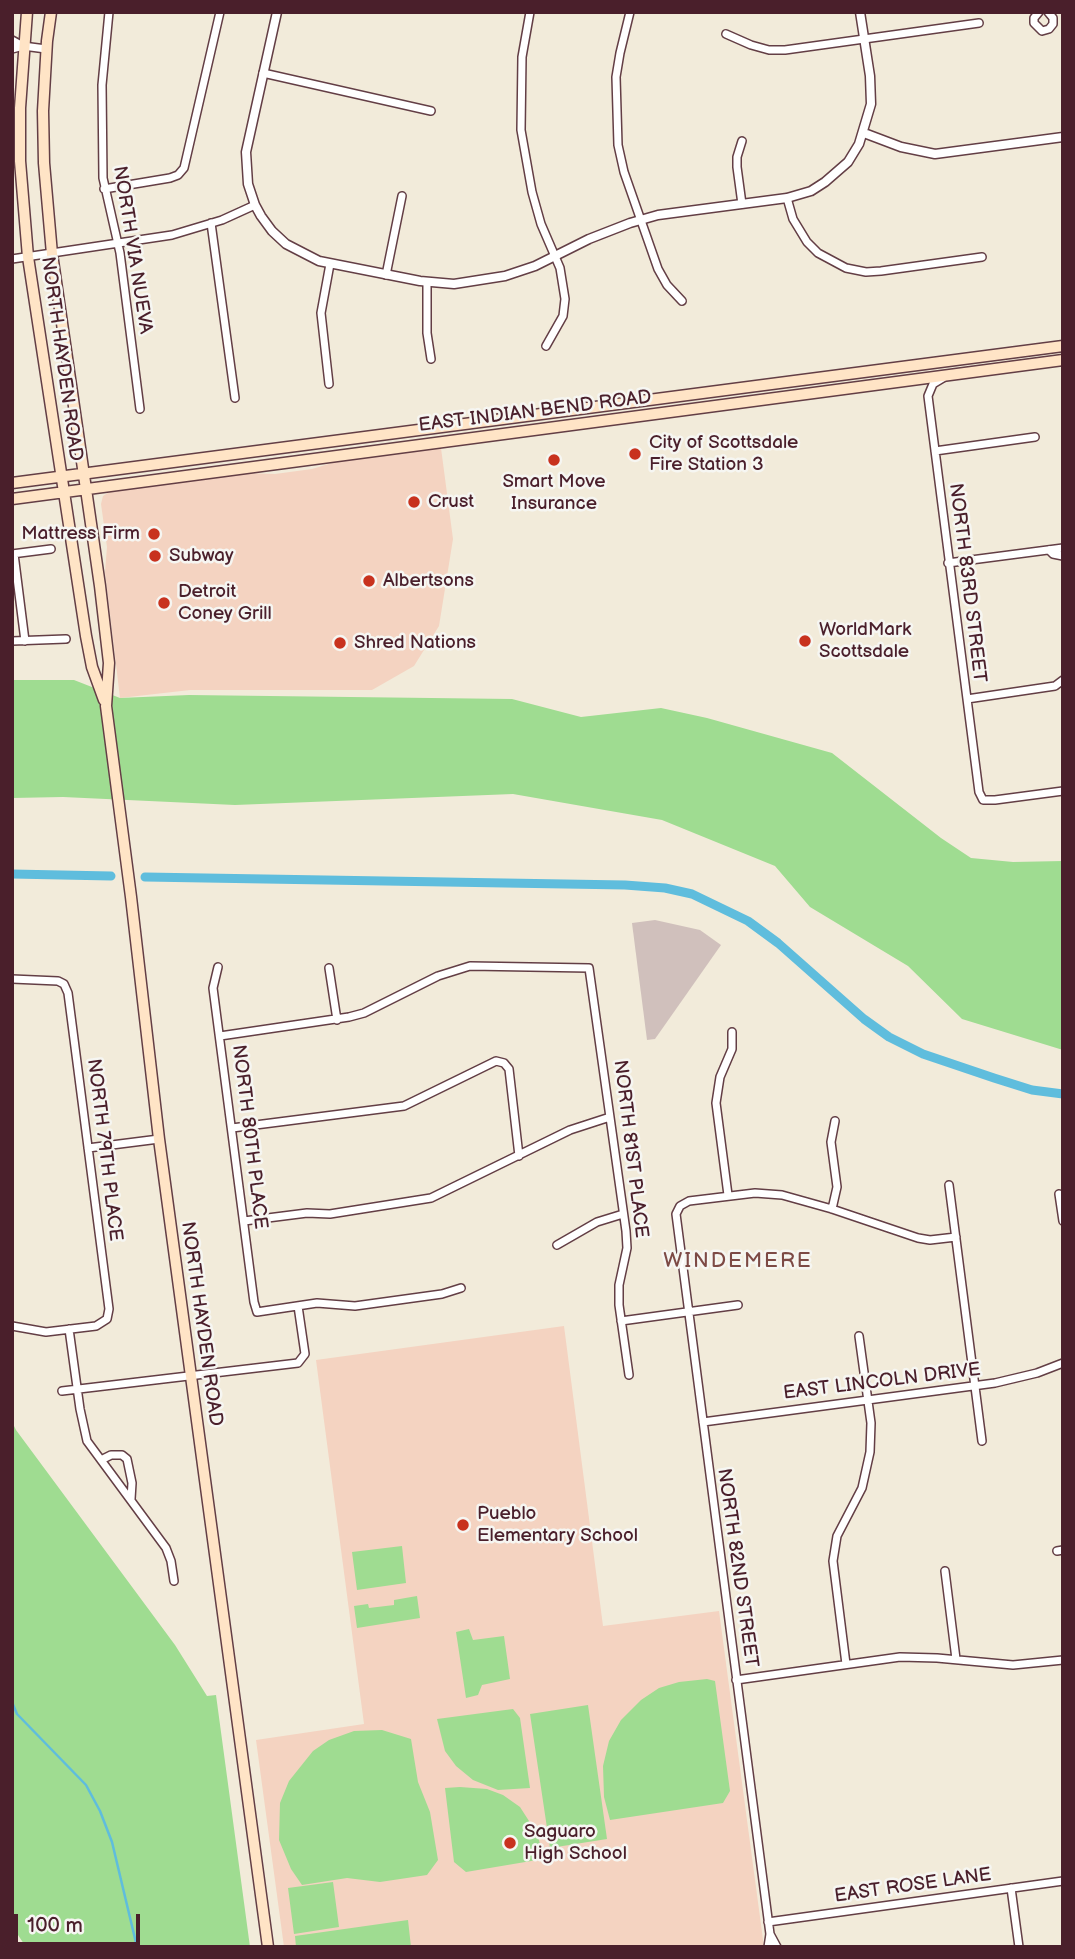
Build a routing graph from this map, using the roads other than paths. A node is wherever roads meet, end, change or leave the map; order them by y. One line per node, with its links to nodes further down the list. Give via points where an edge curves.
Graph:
1 (27, 12): 16 (main road, NORTH HAYDEN ROAD)
2 (51, 12): 17 (main road, NORTH HAYDEN ROAD)
3 (109, 12): 23 (street, NORTH VIA NUEVA, via 101,120)
4 (220, 12): 23 (street, via 184,168 170,178)
5 (277, 12): 18 (street)
6 (530, 12): 32 (street, via 522,57 521,130 532,192)
7 (631, 12): 28 (street, via 616,77 616,126 624,172)
8 (860, 12): 15 (street)
9 (1039, 12): 10 (street, via 1033,21 1038,29 1049,29)
10 (1050, 15): 11 (street)
11 (1063, 16)
12 (979, 23): 15 (street)
13 (726, 34): 15 (street, via 769,50)
14 (12, 40): 16 (street)
15 (864, 40): 20 (street, via 872,104)
16 (18, 48): 17 (street); 33 (main road, NORTH HAYDEN ROAD)
17 (47, 49): 31 (main road, NORTH HAYDEN ROAD, via 44,163)
18 (263, 73): 19 (street); 27 (street, via 246,152)
19 (431, 111)
20 (864, 133): 21 (street, via 934,154); 25 (street, via 836,174 811,191)
21 (1063, 137)
22 (742, 141): 26 (street, via 737,167)
23 (104, 189): 30 (street, NORTH VIA NUEVA)
24 (402, 195): 37 (street)
25 (787, 198): 26 (street); 34 (street, via 807,242 846,268 881,271)
26 (743, 204): 28 (street)
27 (255, 205): 29 (street); 36 (street, via 286,244)
28 (641, 219): 32 (street); 39 (street, via 658,269)
29 (211, 223): 30 (street); 46 (street)
30 (117, 244): 31 (street); 47 (street, NORTH VIA NUEVA)
31 (52, 254): 33 (street); 50 (main road, NORTH HAYDEN ROAD)
32 (555, 256): 38 (street, via 505,276 465,283); 40 (street, via 565,299 563,316)
33 (28, 257): 35 (street); 51 (main road, NORTH HAYDEN ROAD)
34 (982, 257)
35 (12, 259)
36 (330, 264): 37 (street); 45 (street, via 321,313)
37 (386, 275): 38 (street)
38 (427, 282): 42 (street, via 426,333)
39 (682, 301)
40 (547, 346)
41 (1063, 346): 50 (main road, EAST INDIAN BEND ROAD)
42 (431, 359)
43 (1063, 360): 44 (main road, EAST INDIAN BEND ROAD)
44 (945, 376): 49 (street, NORTH 83RD STREET, via 933,384 928,396); 53 (main road, EAST INDIAN BEND ROAD)
45 (329, 384)
46 (235, 398)
47 (140, 409)
48 (1035, 437): 49 (street)
49 (935, 451): 61 (street, NORTH 83RD STREET)
50 (84, 473): 51 (main road, EAST INDIAN BEND ROAD); 53 (main road, NORTH HAYDEN ROAD)
51 (60, 477): 52 (main road, EAST INDIAN BEND ROAD); 54 (main road, NORTH HAYDEN ROAD)
52 (12, 483)
53 (87, 489): 54 (main road, EAST INDIAN BEND ROAD); 67 (main road, NORTH HAYDEN ROAD, via 109,663)
54 (62, 492): 55 (main road, EAST INDIAN BEND ROAD); 67 (main road, NORTH HAYDEN ROAD, via 92,667)
55 (12, 499)
56 (1063, 548): 58 (street)
57 (51, 549): 59 (street)
58 (1049, 550): 60 (street); 61 (street)
59 (13, 554): 64 (street)
60 (1063, 556)
61 (948, 563): 66 (street, NORTH 83RD STREET)
62 (66, 639): 64 (street)
63 (12, 641): 64 (street)
64 (25, 641)
65 (1063, 680): 66 (street, via 1055,686)
66 (967, 699): 68 (street, NORTH 83RD STREET, via 983,800)
67 (106, 706): 78 (main road, NORTH HAYDEN ROAD)
68 (1063, 791)
69 (218, 967): 74 (street, NORTH 80TH PLACE, via 213,988)
70 (330, 968): 72 (street)
71 (12, 979): 79 (street, NORTH 79TH PLACE, via 64,984)
72 (337, 1020): 74 (street); 75 (street, NORTH 81ST PLACE, via 364,1013 438,976 470,966 589,968)
73 (732, 1032): 83 (street, via 732,1049 720,1077 716,1103)
74 (220, 1036): 77 (street, NORTH 80TH PLACE)
75 (610, 1117): 80 (street, via 570,1129); 85 (street, NORTH 81ST PLACE)
76 (835, 1121): 84 (street, via 831,1142 837,1187)
77 (232, 1128): 80 (street, via 404,1106 496,1061 509,1069); 86 (street, NORTH 80TH PLACE)
78 (159, 1139): 79 (street); 100 (main road, NORTH HAYDEN ROAD)
79 (88, 1148): 96 (street, NORTH 79TH PLACE, via 109,1309 107,1320 96,1326)
80 (519, 1156): 86 (street, via 431,1198 330,1214)
81 (949, 1185): 88 (street)
82 (1059, 1194): 87 (street)
83 (728, 1195): 84 (street, via 782,1195); 93 (street, NORTH 82ND STREET, via 689,1201 676,1214)
84 (832, 1209): 88 (street, via 918,1238)
85 (624, 1214): 89 (street, via 597,1222); 94 (street, NORTH 81ST PLACE, via 628,1248 619,1285)
86 (244, 1221): 92 (street, NORTH 80TH PLACE, via 257,1312)
87 (1063, 1221)
88 (956, 1237): 101 (street)
89 (557, 1245)
90 (461, 1288): 92 (street, via 355,1306)
91 (738, 1305): 93 (street)
92 (298, 1306): 100 (street, via 305,1354 298,1363)
93 (690, 1311): 94 (street); 105 (street, NORTH 82ND STREET)
94 (621, 1321): 99 (street, NORTH 81ST PLACE)
95 (12, 1326): 96 (street, via 46,1332)
96 (69, 1329): 102 (street)
97 (859, 1336): 104 (street)
98 (1063, 1363): 101 (street, EAST LINCOLN DRIVE, via 1013,1380)
99 (629, 1375)
100 (190, 1376): 102 (street); 119 (main road, NORTH HAYDEN ROAD)
101 (975, 1386): 104 (street, EAST LINCOLN DRIVE); 106 (street)
102 (78, 1389): 103 (street); 107 (street, via 84,1432)
103 (62, 1391)
104 (867, 1400): 105 (street, EAST LINCOLN DRIVE); 113 (street, via 871,1436 867,1469 833,1561)
105 (703, 1422): 114 (street, NORTH 82ND STREET)
106 (982, 1441)
107 (101, 1460): 108 (street); 108 (street, via 111,1455 127,1459)
108 (131, 1500): 110 (street, via 169,1553)
109 (945, 1571): 111 (street)
110 (174, 1581)
111 (956, 1659): 112 (street, via 1013,1665); 113 (street, via 913,1656)
112 (1063, 1660)
113 (846, 1664): 114 (street)
114 (736, 1680): 117 (street, NORTH 82ND STREET)
115 (1063, 1881): 116 (street, EAST ROSE LANE)
116 (1011, 1888): 117 (street, EAST ROSE LANE); 122 (street)
117 (768, 1922): 118 (street, NORTH 82ND STREET)
118 (770, 1934): 120 (street, NORTH 82ND STREET); 121 (street, NORTH 82ND STREET)
119 (268, 1947)
120 (768, 1947)
121 (776, 1947)
122 (1019, 1947)

